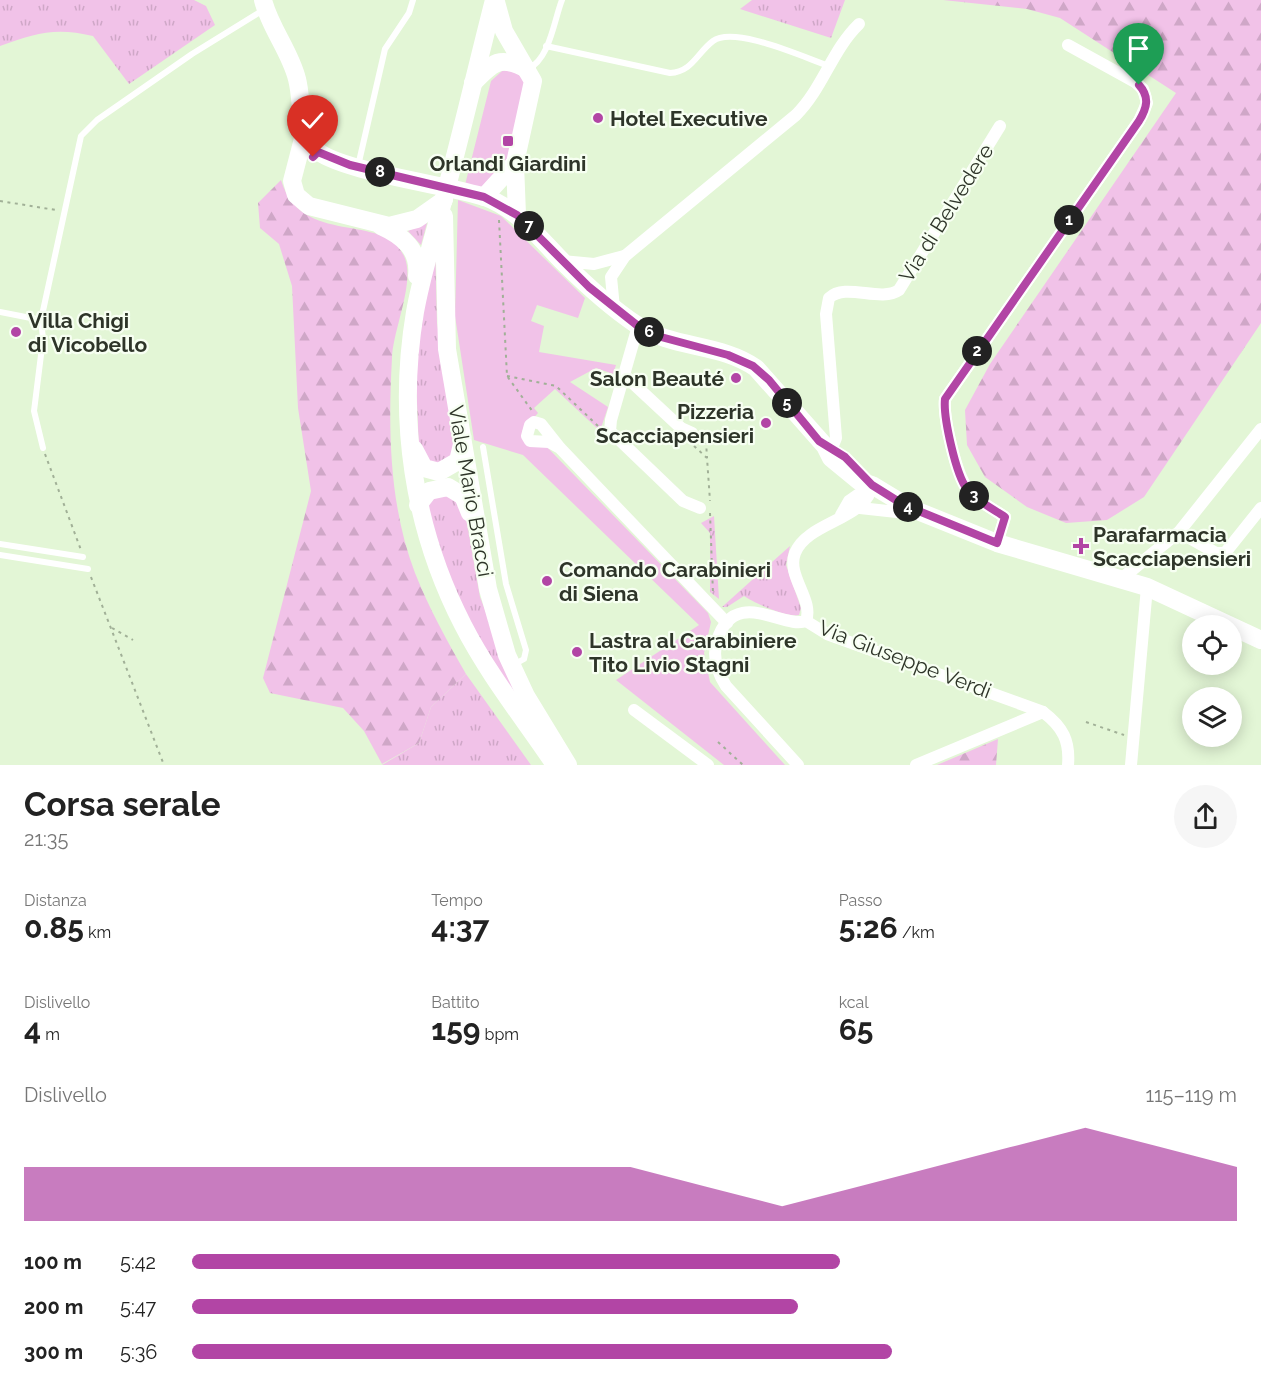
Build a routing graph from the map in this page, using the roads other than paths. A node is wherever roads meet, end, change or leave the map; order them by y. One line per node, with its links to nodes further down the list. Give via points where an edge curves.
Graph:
1 (413, 0): 15 (lane, via 381,59)
2 (495, 0): 9 (street, via 504,31); 10 (street, Viale Mario Bracci)
3 (562, 0): 7 (lane)
4 (262, 3): 12 (street, via 295,74); 29 (lane, via 87,128 78,142)
5 (859, 24): 8 (street)
6 (1068, 45): 50 (street, via 1135,82 1143,89 1147,103 1139,121 945,399 948,426 965,485 1005,517)
7 (546, 46): 8 (lane, via 670,74 689,67 715,39 733,36); 9 (lane)
8 (830, 66): 21 (street, via 813,97 796,116)
9 (527, 69): 10 (street, via 499,62 489,66); 14 (street, via 534,84)
10 (472, 84): 18 (street, Viale Mario Bracci)
11 (1000, 126): 36 (street, Via di Belvedere, via 899,290 889,294 838,293 829,298 826,314 837,438)
12 (305, 131): 13 (street); 16 (street, via 292,177)
13 (318, 152): 15 (street); 16 (street, via 300,176)
14 (515, 163): 17 (street); 19 (street)
15 (358, 167): 17 (street)
16 (296, 195): 20 (street, via 314,208)
17 (484, 197): 19 (street)
18 (444, 200): 20 (street, via 410,222); 28 (street, Viale Mario Bracci); 35 (street, Viale Mario Bracci, via 444,329)
19 (508, 216): 22 (street)
20 (381, 226): 28 (street, via 403,238 416,256)
21 (625, 256): 23 (street); 24 (street)
22 (562, 261): 23 (street); 25 (street)
23 (594, 264): 25 (street)
24 (611, 277): 25 (street); 26 (street)
25 (589, 287): 26 (street)
26 (614, 309): 30 (street)
27 (0, 312): 29 (lane)
28 (415, 312): 32 (street, Viale Mario Bracci)
29 (41, 320): 38 (lane, via 43,339 33,411)
30 (638, 326): 31 (street); 36 (street, via 753,366)
31 (624, 375): 34 (street, via 681,428); 45 (street, via 610,420 611,433 682,501)
32 (407, 399): 35 (street, via 413,446 424,468 439,472 452,467 458,461); 44 (street, Viale Mario Bracci)
33 (1261, 429): 48 (street)
34 (692, 433)
35 (463, 441): 42 (street, Viale Mario Bracci)
36 (825, 446): 40 (street, via 831,458); 41 (street, via 845,457)
37 (483, 447): 42 (lane)
38 (43, 448)
39 (560, 448): 60 (street)
40 (846, 471): 41 (street); 43 (street)
41 (872, 485): 43 (street, via 870,497); 47 (street)
42 (482, 498): 49 (street, Viale Mario Bracci); 54 (lane)
43 (855, 504): 47 (street, via 908,514); 59 (street, via 802,543 795,553 794,569 808,609)
44 (418, 505): 49 (street, via 429,491 453,488 463,496); 66 (street, Viale Mario Bracci, via 428,541 463,624)
45 (699, 508)
46 (1261, 508): 48 (street, via 1225,553 1216,553)
47 (924, 513): 50 (street)
48 (1179, 532): 57 (street)
49 (478, 534): 56 (street, Viale Mario Bracci)
50 (997, 543): 57 (street)
51 (0, 544): 53 (lane)
52 (0, 555): 55 (lane)
53 (83, 557)
54 (503, 565): 56 (lane); 62 (lane, via 526,653)
55 (88, 569)
56 (484, 569): 62 (street, Viale Mario Bracci)
57 (1121, 579): 58 (street)
58 (1147, 587): 61 (street); 71 (street)
59 (807, 621): 60 (street, Via Giuseppe Verdi, via 798,623 756,611); 64 (street, Via Giuseppe Verdi, via 835,636)
60 (727, 623): 65 (street, via 715,651 721,678)
61 (1261, 640)
62 (512, 666): 67 (street, Viale Mario Bracci, via 534,712)
63 (634, 710): 68 (street)
64 (1043, 712): 69 (street); 70 (street, Via Giuseppe Verdi, via 1065,736)
65 (794, 762)
66 (555, 765)
67 (568, 765)
68 (708, 765)
69 (916, 765)
70 (1068, 765)
71 (1131, 765)

